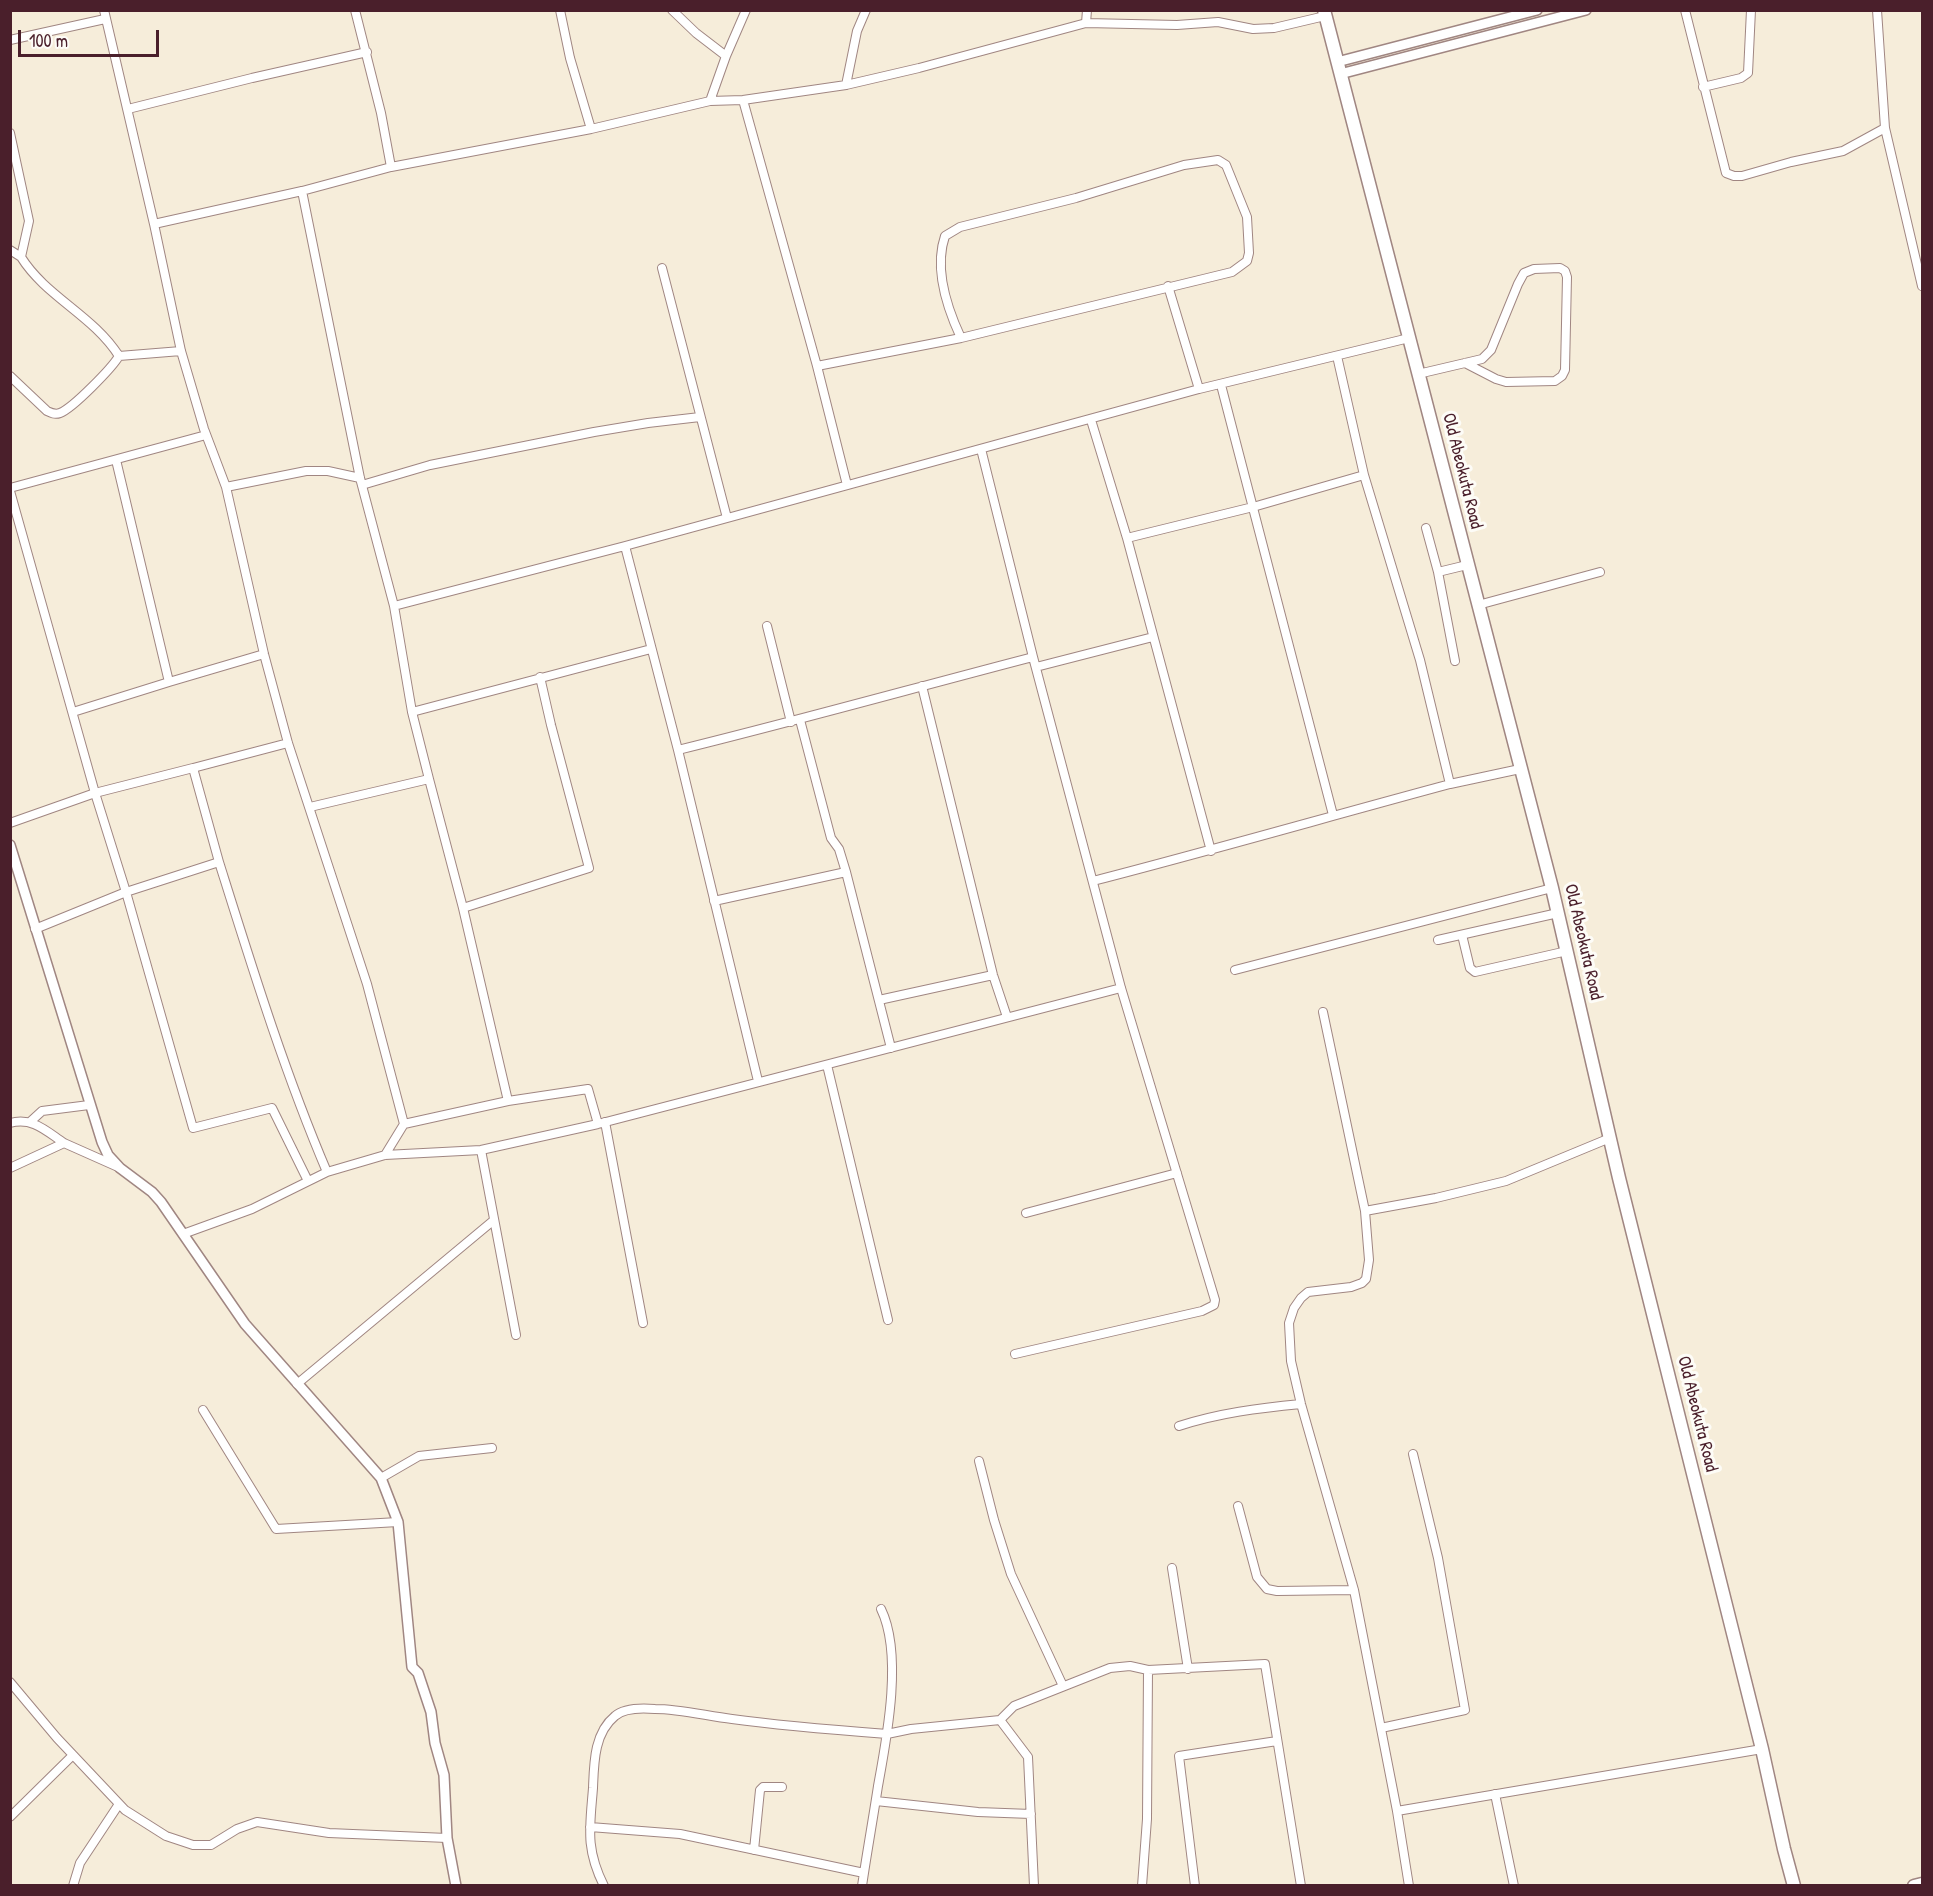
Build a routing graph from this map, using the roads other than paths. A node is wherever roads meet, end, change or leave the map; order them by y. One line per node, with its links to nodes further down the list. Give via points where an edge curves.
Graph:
1 (356, 10): 16 (street)
2 (560, 10): 25 (street)
3 (672, 10): 17 (street)
4 (746, 10): 17 (street)
5 (866, 10): 19 (street, via 857,31)
6 (1087, 10): 14 (street)
7 (1537, 10): 18 (street)
8 (1586, 10): 18 (street)
9 (1684, 10): 20 (street)
10 (1751, 10): 20 (street, via 1748,73)
11 (1877, 10): 24 (street)
12 (1324, 13): 14 (street, via 1274,28 1218,22); 18 (highway, Old Abeokuta Road)
13 (104, 15): 15 (street); 23 (street)
14 (1086, 23): 19 (street)
15 (10, 40)
16 (367, 52): 23 (street); 27 (street)
17 (726, 56): 22 (street)
18 (1338, 68): 36 (highway, Old Abeokuta Road)
19 (846, 85): 21 (street)
20 (1703, 87): 24 (street, via 1726,172 1734,176 1843,151)
21 (743, 100): 22 (street); 41 (street)
22 (710, 101): 25 (street)
23 (128, 110): 29 (street)
24 (1885, 128): 34 (street)
25 (591, 129): 27 (street)
26 (10, 133): 31 (street, via 29,221)
27 (391, 167): 28 (street)
28 (302, 191): 29 (street); 52 (street)
29 (154, 224): 37 (street)
30 (10, 250): 31 (street)
31 (21, 257): 38 (street, via 48,289 97,328)
32 (662, 268): 46 (street)
33 (1168, 286): 35 (street); 35 (street, via 1232,272 1247,261 1250,253 1246,217 1226,165 1218,160 1184,165 960,227 945,236 940,254 945,294); 45 (street)
34 (1923, 286)
35 (961, 338): 41 (street)
36 (1409, 338): 39 (street); 42 (highway, Old Abeokuta Road)
37 (181, 351): 38 (street); 48 (street)
38 (119, 356): 43 (street, via 62,413 46,411)
39 (1337, 356): 44 (street); 51 (street)
40 (1465, 363): 40 (street, via 1482,359 1491,350 1524,273 1560,268 1564,272 1567,277 1562,376 1555,381 1506,382); 42 (street)
41 (817, 366): 53 (street)
42 (1418, 374): 61 (highway, Old Abeokuta Road)
43 (10, 376)
44 (1221, 385): 45 (street); 56 (street)
45 (1199, 389): 47 (street)
46 (700, 417): 52 (street, via 594,432); 57 (street)
47 (1091, 420): 49 (street); 59 (street)
48 (206, 435): 50 (street); 54 (street)
49 (981, 449): 53 (street); 70 (street)
50 (116, 460): 55 (street); 74 (street)
51 (1365, 475): 56 (street); 85 (street, via 1420,660)
52 (361, 482): 54 (street, via 328,471 306,471); 65 (street)
53 (847, 485): 57 (street)
54 (226, 487): 69 (street)
55 (10, 489): 77 (street)
56 (1253, 507): 59 (street); 88 (street)
57 (727, 518): 60 (street)
58 (1426, 528): 62 (street)
59 (1126, 538): 67 (street)
60 (625, 546): 65 (street); 68 (street)
61 (1467, 565): 62 (street); 64 (highway, Old Abeokuta Road)
62 (1438, 572): 71 (street)
63 (1600, 572): 64 (street)
64 (1478, 605): 83 (highway, Old Abeokuta Road)
65 (394, 606): 76 (street)
66 (767, 626): 79 (street)
67 (1153, 637): 72 (street); 91 (street)
68 (651, 649): 73 (street); 81 (street)
69 (264, 654): 74 (street); 80 (street)
70 (1033, 657): 72 (street); 75 (street)
71 (1455, 661)
72 (1036, 667): 94 (street)
73 (540, 677): 76 (street); 98 (street, via 589,868)
74 (169, 682): 77 (street)
75 (922, 686): 78 (street); 105 (street)
76 (412, 711): 84 (street)
77 (73, 712): 86 (street)
78 (800, 720): 79 (street); 93 (street, via 831,838)
79 (791, 722): 81 (street)
80 (288, 743): 82 (street); 87 (street)
81 (678, 750): 97 (street)
82 (193, 768): 86 (street); 92 (street)
83 (1520, 769): 85 (street); 95 (highway, Old Abeokuta Road)
84 (429, 779): 87 (street); 98 (street)
85 (1450, 784): 88 (street)
86 (95, 793): 89 (street); 96 (street)
87 (310, 807): 118 (street, via 367,984)
88 (1334, 815): 91 (street)
89 (10, 824)
90 (10, 845): 100 (street)
91 (1210, 851): 94 (street)
92 (219, 862): 96 (street); 125 (street, via 269,1022)
93 (846, 872): 97 (street); 107 (street)
94 (1093, 881): 106 (street)
95 (1552, 888): 99 (highway, Old Abeokuta Road); 104 (street)
96 (126, 892): 100 (street); 127 (street, via 193,1128 272,1108)
97 (714, 901): 112 (street)
98 (463, 908): 113 (street)
99 (1558, 913): 101 (street); 103 (highway, Old Abeokuta Road)
100 (35, 929): 114 (street)
101 (1462, 935): 102 (street); 103 (street, via 1470,968 1475,972)
102 (1438, 940)
103 (1567, 951): 119 (highway, Old Abeokuta Road)
104 (1235, 970)
105 (993, 975): 107 (street); 109 (street)
106 (1121, 988): 109 (street); 126 (street)
107 (879, 1000): 110 (street)
108 (1323, 1012): 128 (street)
109 (1007, 1017): 110 (street)
110 (891, 1048): 111 (street)
111 (827, 1065): 112 (street); 132 (street)
112 (758, 1081): 117 (street)
113 (508, 1101): 117 (street, via 588,1089); 118 (street)
114 (89, 1105): 115 (street, via 42,1111); 124 (street, via 108,1155)
115 (30, 1122): 116 (street); 120 (street)
116 (10, 1123)
117 (602, 1123): 121 (street); 133 (street)
118 (404, 1124): 122 (street)
119 (1610, 1138): 128 (street, via 1506,1180); 157 (highway, Old Abeokuta Road)
120 (64, 1143): 123 (street); 124 (street)
121 (481, 1150): 122 (street); 130 (street)
122 (385, 1155): 125 (street)
123 (10, 1168)
124 (120, 1168): 131 (street, via 152,1192)
125 (327, 1172): 127 (street)
126 (1177, 1173): 129 (street); 135 (street, via 1214,1305)
127 (308, 1182): 131 (street, via 252,1209)
128 (1365, 1211): 137 (street, via 1369,1260 1366,1279 1352,1287 1308,1292 1294,1308 1289,1323 1291,1361)
129 (1026, 1213)
130 (494, 1220): 134 (street); 136 (street)
131 (183, 1234): 136 (street, via 245,1324)
132 (888, 1320)
133 (643, 1323)
134 (516, 1335)
135 (1015, 1354)
136 (297, 1384): 143 (street)
137 (1301, 1404): 139 (street, via 1213,1415); 147 (street)
138 (203, 1410): 145 (street, via 276,1529)
139 (1179, 1426)
140 (492, 1448): 143 (street, via 418,1456)
141 (1413, 1454): 154 (street, via 1438,1558 1465,1710)
142 (979, 1461): 152 (street, via 1011,1574)
143 (381, 1479): 145 (street)
144 (1238, 1506): 147 (street, via 1257,1577 1267,1588)
145 (398, 1522): 167 (street, via 412,1667 431,1712 444,1775)
146 (1172, 1568): 149 (street)
147 (1354, 1590): 154 (street)
148 (882, 1609): 155 (street, via 891,1644)
149 (1188, 1668): 150 (street); 156 (street, via 1265,1664)
150 (1148, 1670): 152 (street, via 1130,1666 1110,1668); 176 (street, via 1147,1819)
151 (10, 1682): 158 (street)
152 (1063, 1686): 153 (street, via 1014,1706)
153 (1000, 1719): 155 (street); 164 (street, via 1028,1757)
154 (1381, 1728): 163 (street)
155 (887, 1734): 161 (street); 166 (street, via 745,1721 657,1708 616,1714 597,1744)
156 (1277, 1741): 177 (street, via 1179,1756); 178 (street)
157 (1762, 1749): 160 (street); 181 (highway, Old Abeokuta Road)
158 (73, 1755): 162 (street); 165 (street)
159 (782, 1787): 168 (street, via 760,1790)
160 (1495, 1794): 163 (street); 180 (street)
161 (876, 1801): 164 (street); 169 (street)
162 (119, 1804): 167 (street, via 166,1836 202,1846 257,1822 329,1833); 171 (street, via 81,1863)
163 (1397, 1811): 179 (street)
164 (1031, 1814): 175 (street)
165 (10, 1817)
166 (590, 1827): 168 (street, via 680,1834); 173 (street, via 589,1846)
167 (447, 1838): 172 (street)
168 (754, 1851): 169 (street)
169 (864, 1873): 174 (street)
170 (1923, 1884): 182 (highway)
171 (73, 1886)
172 (456, 1886)
173 (604, 1886)
174 (862, 1886)
175 (1034, 1886)
176 (1142, 1886)
177 (1195, 1886)
178 (1301, 1886)
179 (1409, 1886)
180 (1514, 1886)
181 (1794, 1886)
182 (1914, 1886)

